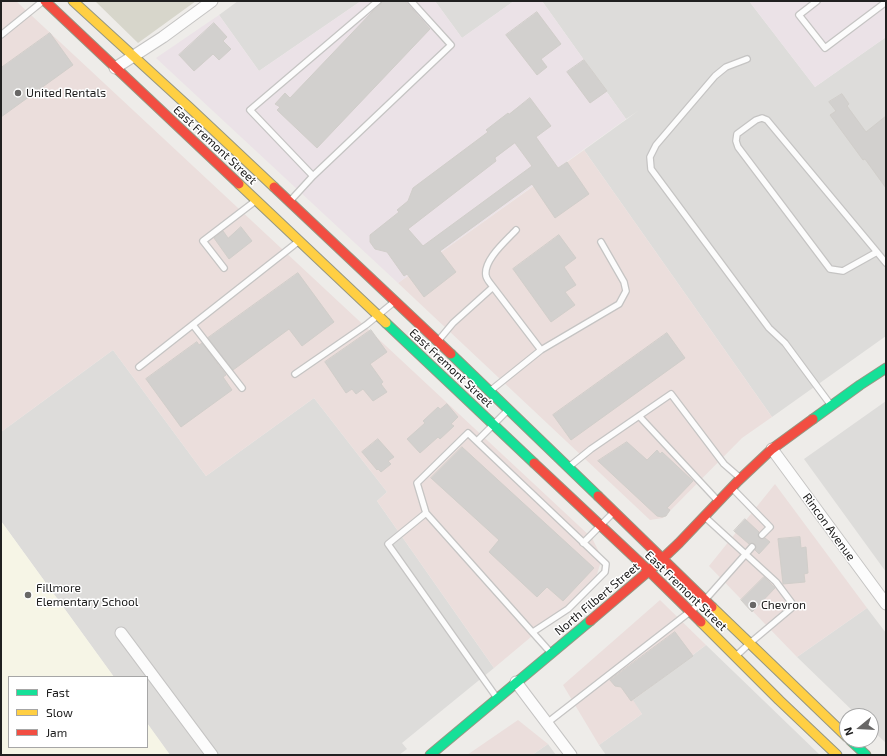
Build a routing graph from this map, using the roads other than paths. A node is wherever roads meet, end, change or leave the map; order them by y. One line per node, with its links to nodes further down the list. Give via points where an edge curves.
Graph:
1 (44, 1): 8 (lane); 11 (main road, East Fremont Street)
2 (73, 1): 9 (main road, East Fremont Street)
3 (212, 1): 9 (street)
4 (378, 1): 12 (lane, via 250,110)
5 (411, 1): 12 (lane, via 451,45)
6 (817, 1): 7 (lane, via 799,15 825,48)
7 (886, 2)
8 (1, 35)
9 (132, 56): 11 (street); 14 (main road, East Fremont Street)
10 (747, 59): 32 (lane, via 726,67 710,81 656,146 650,157 651,169 769,328 785,343)
11 (115, 68): 13 (main road, East Fremont Street)
12 (313, 176): 14 (lane)
13 (256, 200): 16 (main road, East Fremont Street); 20 (lane, via 203,241)
14 (289, 202): 22 (main road, East Fremont Street)
15 (516, 230): 21 (lane, via 487,264 486,276)
16 (299, 241): 23 (main road, East Fremont Street); 24 (lane)
17 (602, 242): 26 (lane, via 624,282 626,290 619,304)
18 (877, 252): 18 (lane, via 767,120 756,120 737,134 738,147 830,269 843,271); 19 (lane)
19 (886, 263)
20 (224, 268)
21 (493, 287): 25 (lane, via 453,323); 26 (lane)
22 (395, 301): 23 (lane); 25 (main road, East Fremont Street)
23 (379, 316): 29 (lane); 35 (main road, East Fremont Street)
24 (193, 325): 27 (lane); 30 (lane)
25 (438, 341): 31 (main road, East Fremont Street)
26 (540, 350): 31 (lane)
27 (139, 368)
28 (886, 368): 32 (main road, North Filbert Street)
29 (296, 374)
30 (242, 388)
31 (490, 392): 33 (main road, East Fremont Street)
32 (832, 407): 37 (main road, North Filbert Street)
33 (508, 410): 35 (lane); 38 (main road, East Fremont Street)
34 (639, 416): 38 (lane); 39 (lane, via 671,394 724,464); 41 (lane)
35 (494, 424): 36 (lane); 45 (main road, East Fremont Street)
36 (477, 441): 43 (lane, via 468,433 417,483); 47 (lane)
37 (772, 449): 39 (main road, North Filbert Street); 53 (street, Rincon Avenue)
38 (568, 467): 42 (main road, East Fremont Street)
39 (740, 478): 40 (main road, North Filbert Street)
40 (732, 487): 41 (main road, North Filbert Street); 46 (lane, via 770,527)
41 (718, 501): 44 (main road, North Filbert Street)
42 (614, 512): 45 (lane); 50 (main road, East Fremont Street)
43 (426, 513): 55 (lane); 61 (lane, via 388,544)
44 (704, 516): 49 (lane); 50 (main road, North Filbert Street)
45 (600, 525): 47 (lane); 51 (main road, East Fremont Street)
46 (762, 535)
47 (583, 543): 55 (lane, via 606,564 605,572 568,610)
48 (752, 547): 49 (lane)
49 (745, 554): 52 (lane); 57 (lane, via 776,582 794,606)
50 (662, 559): 51 (main road, North Filbert Street); 52 (main road, East Fremont Street)
51 (649, 571): 54 (main road, East Fremont Street); 58 (main road, North Filbert Street)
52 (705, 600): 54 (lane); 57 (main road, East Fremont Street)
53 (886, 604)
54 (690, 612): 59 (main road, East Fremont Street); 62 (lane)
55 (533, 632): 58 (lane)
56 (121, 633): 65 (street)
57 (750, 643): 59 (lane); 63 (main road, East Fremont Street)
58 (552, 653): 60 (main road, North Filbert Street)
59 (736, 657): 68 (main road, East Fremont Street)
60 (516, 682): 61 (main road, North Filbert Street); 62 (street)
61 (497, 698): 66 (main road, North Filbert Street)
62 (547, 723): 67 (street)
63 (839, 729)
64 (859, 748): 69 (main road)
65 (212, 755)
66 (430, 755)
67 (571, 755)
68 (837, 755)
69 (866, 755)

